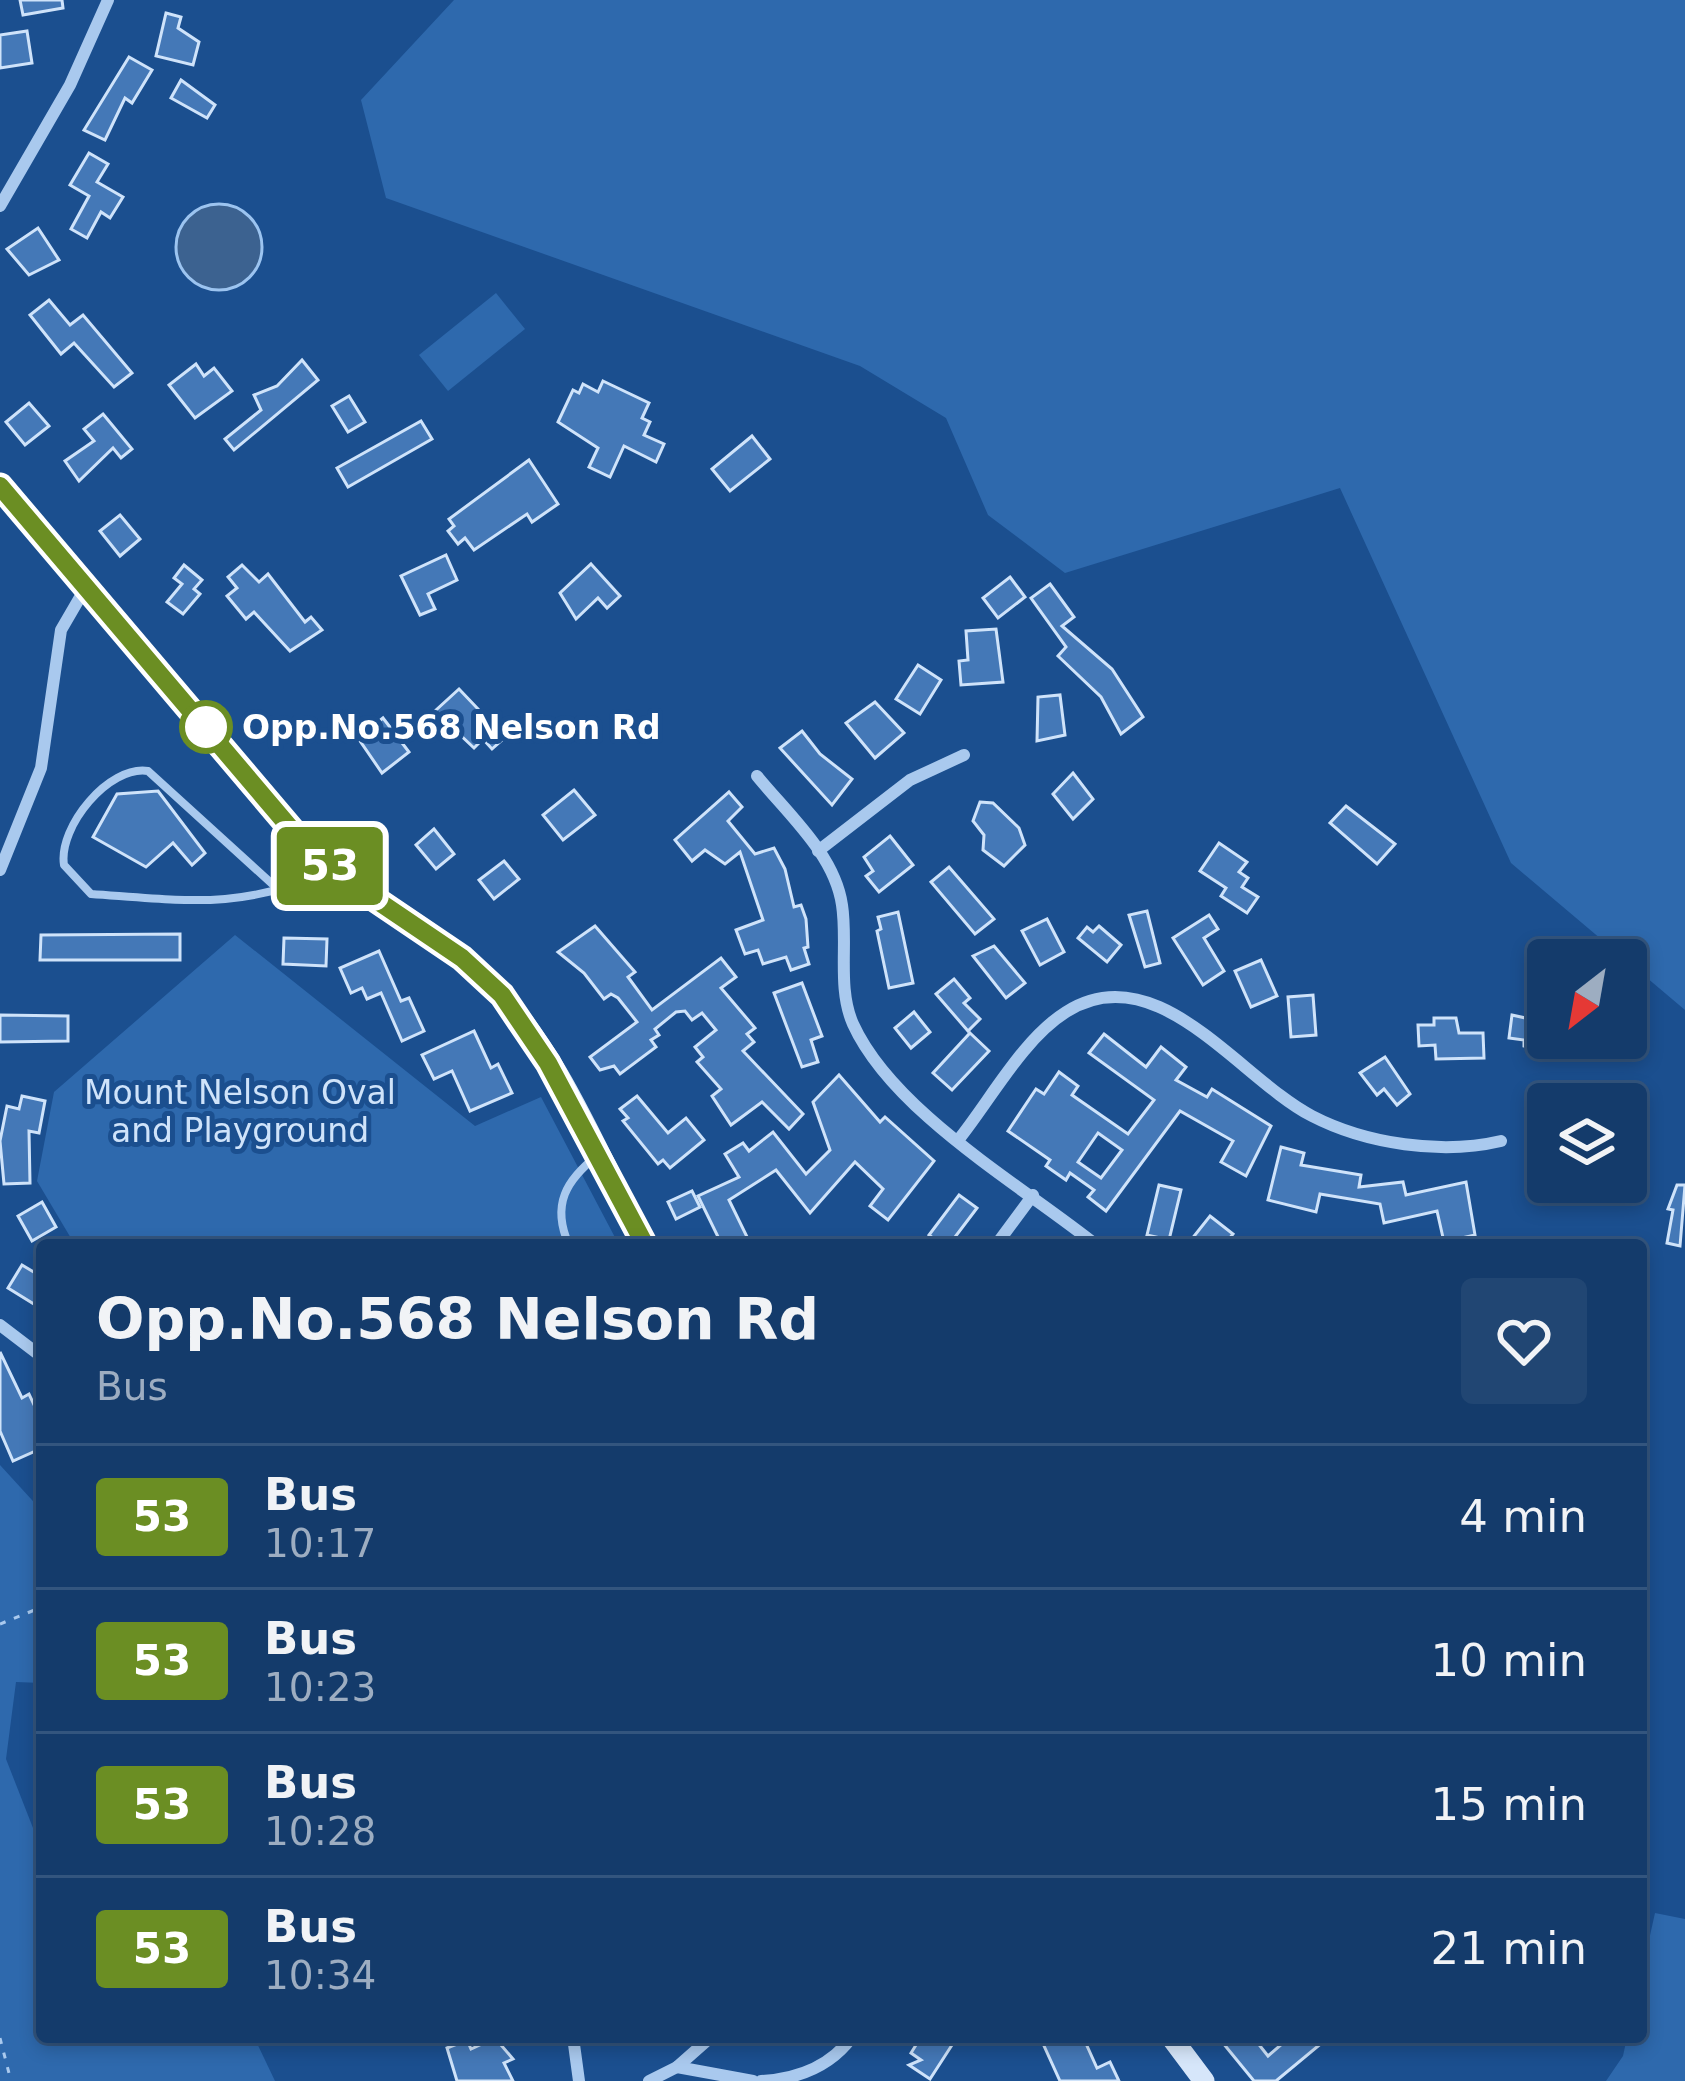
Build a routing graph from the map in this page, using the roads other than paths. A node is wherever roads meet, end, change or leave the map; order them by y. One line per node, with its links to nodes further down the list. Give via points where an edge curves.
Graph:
1 (108, 0): 2 (street)
2 (0, 206)
3 (0, 486): 4 (main road)
4 (87, 586): 8 (street, via 61,630 41,768); 9 (main road, via 263,798)
5 (964, 755): 7 (street, via 910,780)
6 (757, 776): 7 (street)
7 (818, 850): 11 (street, via 842,905 846,1002 856,1030 894,1084)
8 (0, 870)
9 (334, 870): 10 (lane); 13 (main road, via 502,995)
10 (281, 892): 10 (lane, via 148,770 113,778 63,848 64,865 91,894 229,902)
11 (959, 1138): 12 (street, via 1052,1022 1077,1006 1123,996 1168,1010 1277,1095 1337,1128 1449,1147); 14 (street)
12 (1502, 1141)
13 (598, 1155): 15 (lane, via 564,1191); 16 (main road)
14 (1033, 1195): 17 (street); 18 (street)
15 (566, 1239)
16 (642, 1239)
17 (1000, 1239)
18 (1088, 1239)
19 (0, 1325): 20 (street)
20 (36, 1352)
21 (574, 2043): 26 (street)
22 (704, 2043): 25 (street)
23 (846, 2043): 28 (street, via 809,2071)
24 (1176, 2043): 29 (main road)
25 (677, 2067): 27 (street); 28 (street)
26 (580, 2081)
27 (649, 2081)
28 (757, 2081)
29 (1204, 2081)

